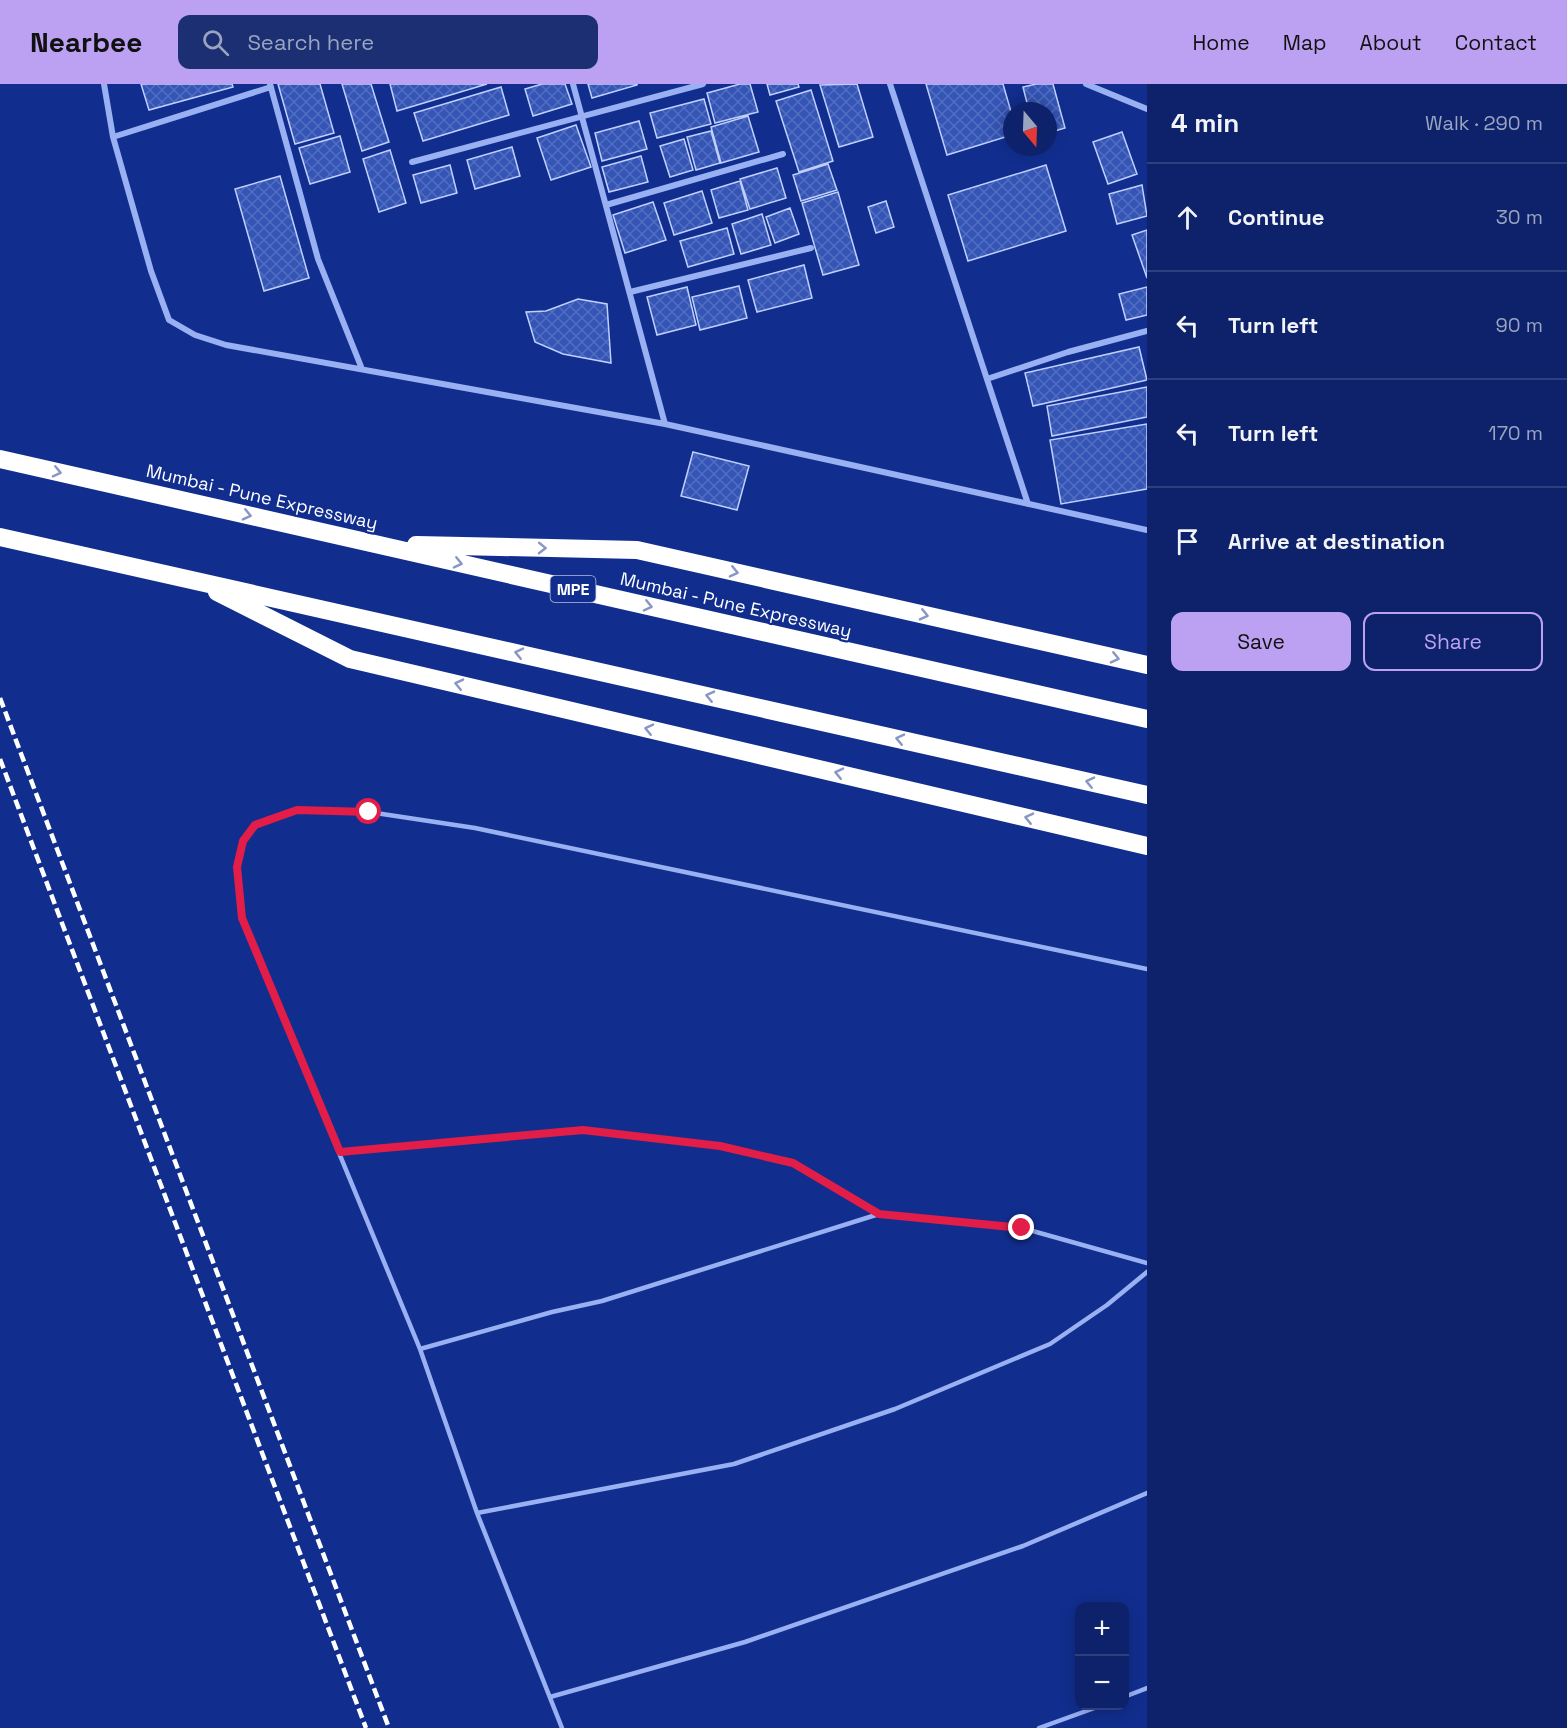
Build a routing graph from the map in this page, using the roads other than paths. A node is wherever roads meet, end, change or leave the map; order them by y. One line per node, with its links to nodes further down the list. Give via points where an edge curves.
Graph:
1 (104, 84): 9 (street)
2 (573, 84): 8 (street)
3 (703, 84): 8 (street)
4 (890, 84): 17 (street)
5 (1086, 84): 7 (street)
6 (271, 85): 9 (street); 16 (street, via 318,259)
7 (1147, 110)
8 (582, 117): 11 (street); 12 (street)
9 (113, 137): 16 (street, via 151,271 170,320 195,335 226,345)
10 (783, 154): 12 (street)
11 (412, 162)
12 (606, 205): 14 (street)
13 (811, 248): 14 (street)
14 (630, 292): 18 (street)
15 (1147, 331): 17 (street, via 1068,352)
16 (362, 369): 18 (street)
17 (987, 380): 20 (street)
18 (665, 424): 20 (street)
19 (0, 459): 23 (highway, Mumbai - Pune Expressway / MPE, one-way to 23)
20 (1028, 504): 21 (street)
21 (1147, 530)
22 (0, 537): 24 (highway)
23 (378, 545): 25 (highway, one-way to 25, via 637,550); 26 (highway, Mumbai - Pune Expressway / MPE, one-way to 26)
24 (191, 579): 27 (highway, one-way to 24); 28 (highway, one-way to 24, via 350,659)
25 (1147, 665)
26 (1147, 719)
27 (1147, 795)
28 (1147, 846)
29 (1147, 969): 30 (lane, via 475,828 369,812 297,810 255,825 243,841 237,867 242,918)
30 (340, 1152): 31 (lane, via 583,1130 720,1146 793,1163); 34 (lane)
31 (879, 1214): 32 (lane, via 1022,1228); 34 (lane, via 602,1301)
32 (1147, 1263)
33 (1147, 1272): 36 (lane, via 1050,1344 895,1409 734,1464)
34 (420, 1349): 36 (lane)
35 (1147, 1493): 39 (lane, via 1023,1546 745,1642)
36 (477, 1513): 39 (lane)
37 (1147, 1688): 38 (lane)
38 (1129, 1695)
39 (550, 1697): 41 (lane)
40 (1090, 1710): 42 (lane)
41 (562, 1728)
42 (1039, 1728)

